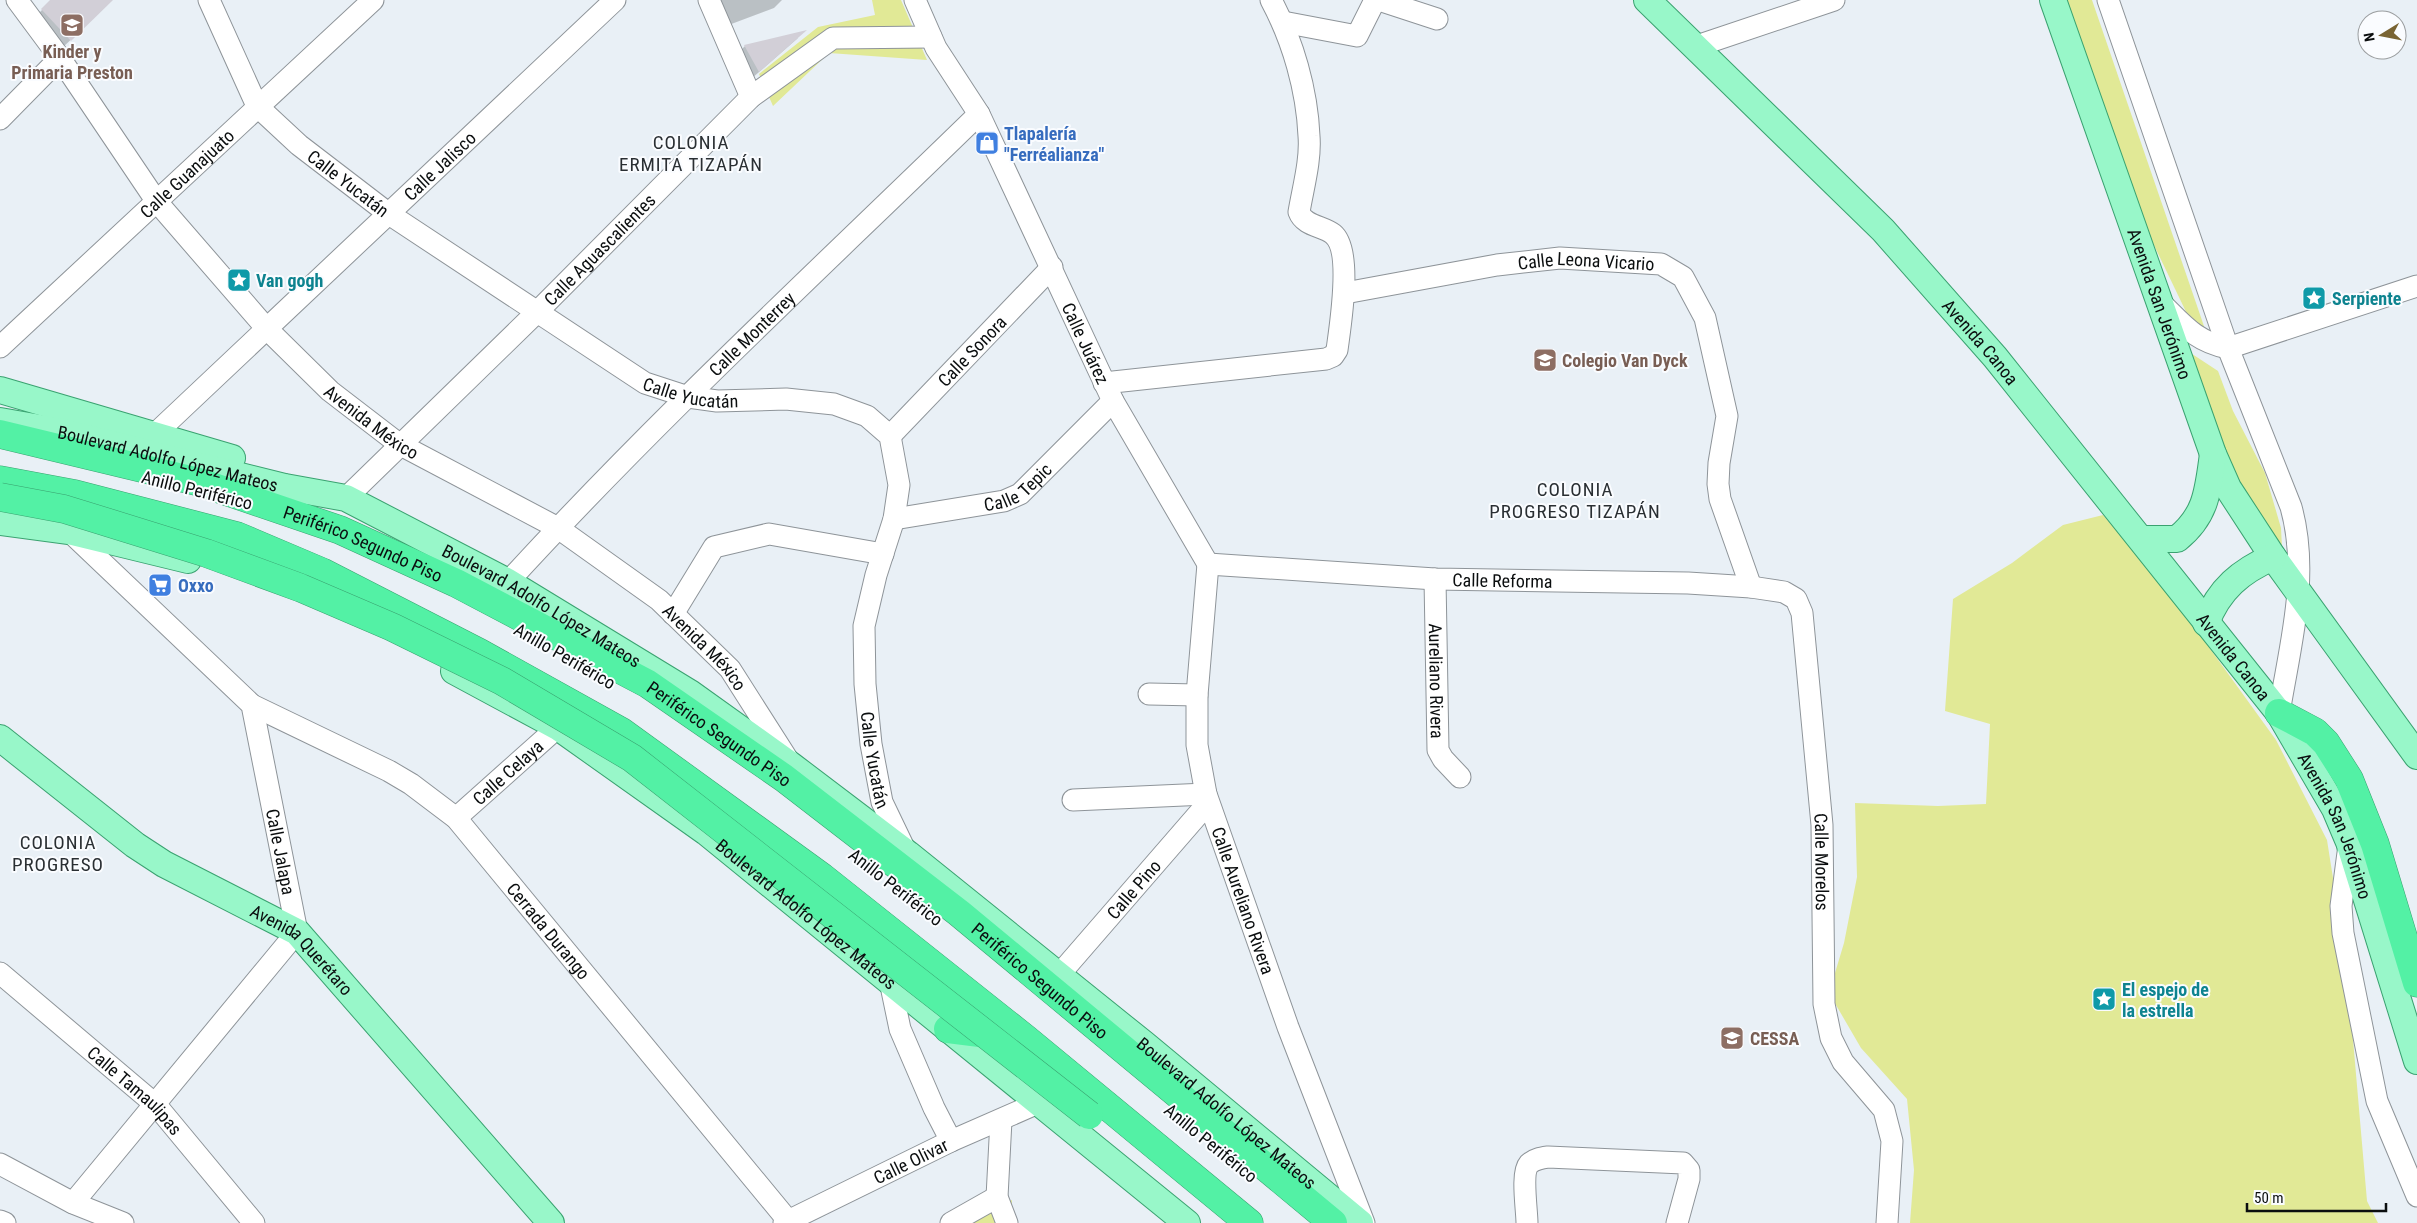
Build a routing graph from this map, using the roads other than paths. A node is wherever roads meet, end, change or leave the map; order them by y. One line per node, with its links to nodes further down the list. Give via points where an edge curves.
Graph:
1 (17, 0): 18 (street, Avenida México)
2 (209, 0): 20 (street, Calle Yucatán)
3 (373, 0): 20 (street, Calle Guanajuato)
4 (615, 0): 24 (street, Calle Jalisco)
5 (709, 0): 19 (street)
6 (915, 0): 16 (street, Calle Juárez)
7 (1271, 0): 15 (street)
8 (1375, 0): 15 (street, via 1357,36)
9 (1379, 0): 14 (street)
10 (1647, 0): 17 (main road, Avenida Canoa)
11 (1834, 0): 17 (street)
12 (2052, 0): 28 (main road, Avenida San Jerónimo)
13 (2108, 0): 32 (street)
14 (1436, 19)
15 (1283, 22): 27 (street, via 1301,80 1310,136 1299,212 1304,220 1333,234 1340,244)
16 (931, 38): 19 (street, Calle Aguascalientes, via 833,38); 21 (street, Calle Juárez)
17 (1697, 46): 50 (main road, Avenida Canoa, via 1883,230 1995,357)
18 (60, 58): 22 (street); 23 (street, Avenida México)
19 (751, 97): 29 (street, Calle Aguascalientes)
20 (257, 106): 23 (street, Calle Guanajuato); 24 (street, Calle Yucatán, via 299,145)
21 (979, 114): 25 (street, Calle Juárez); 35 (street, Calle Monterrey)
22 (0, 118)
23 (156, 202): 30 (street, Avenida México); 31 (street, Calle Guanajuato)
24 (389, 214): 29 (street, Calle Yucatán); 30 (street, Calle Jalisco)
25 (1052, 267): 34 (street, Calle Juárez); 39 (street, Calle Sonora)
26 (2417, 286): 32 (street)
27 (1345, 293): 34 (street, via 1337,350 1326,359); 56 (street, Calle Leona Vicario, via 1560,258 1661,264 1683,277 1706,318 1727,416 1719,463 1720,499)
28 (2159, 300): 32 (street, via 2194,335 2210,344); 42 (main road, Avenida San Jerónimo)
29 (537, 312): 35 (street, Calle Yucatán, via 645,383); 40 (street, Calle Aguascalientes)
30 (267, 329): 38 (street, Calle Jalisco); 40 (street, Avenida México, via 330,391)
31 (0, 346)
32 (2228, 348): 57 (street, via 2291,507 2300,544)
33 (1, 390): 38 (main road)
34 (1109, 392): 46 (street, Calle Tepic, via 1020,494 1013,498); 53 (street, Calle Juárez)
35 (688, 397): 39 (street, Calle Yucatán, via 717,401 786,399 834,404 867,416); 48 (street, Calle Monterrey)
36 (0, 421): 45 (main road, Boulevard Adolfo López Mateos, via 63,432 285,487)
37 (0, 434): 104 (highway, Periférico Segundo Piso, via 198,482 340,530 456,583 648,684 784,778 958,913)
38 (155, 434): 45 (main road)
39 (890, 436): 46 (street, Calle Yucatán, via 899,485)
40 (399, 444): 45 (street, Calle Aguascalientes); 48 (street, Avenida México)
41 (0, 446): 103 (highway, Anillo Periférico, via 96,465 260,506 425,578 594,670 784,799 963,940)
42 (2213, 454): 50 (main road, via 2206,501 2194,523 2177,539); 52 (main road, Avenida San Jerónimo, via 2228,488)
43 (0, 480): 81 (highway, Anillo Periférico, via 75,494 237,536 322,572 480,653 622,732 822,878)
44 (0, 497): 101 (highway, bridge, via 74,512 206,553 310,592 392,627 502,681 632,758 1089,1115)
45 (346, 498): 55 (main road, Boulevard Adolfo López Mateos)
46 (894, 519): 51 (street, Calle Yucatán)
47 (0, 522): 49 (main road, Boulevard Adolfo López Mateos)
48 (558, 528): 55 (street, Calle Monterrey); 59 (street, Avenida México, via 659,600)
49 (69, 530): 63 (street); 65 (main road, Boulevard Adolfo López Mateos, via 185,559 320,607 451,670)
50 (2142, 539): 60 (main road, Avenida Canoa)
51 (883, 554): 59 (street, via 769,534 714,547); 74 (street, Calle Yucatán, via 864,626 865,684 871,744 882,802)
52 (2273, 556): 57 (main road, Avenida San Jerónimo); 60 (main road, via 2241,573 2230,583)
53 (1208, 564): 54 (street, Calle Reforma); 62 (street, Calle Aureliano Rivera)
54 (1435, 579): 56 (street, Calle Reforma); 69 (street, Aureliano Rivera, via 1438,750)
55 (508, 582): 68 (main road, Boulevard Adolfo López Mateos, via 690,693)
56 (1751, 586): 58 (street, Calle Reforma, via 1784,592)
57 (2299, 592): 64 (street); 67 (main road, Avenida San Jerónimo)
58 (1796, 598): 109 (street, Calle Morelos, via 1802,613 1822,824 1824,1004 1831,1038 1843,1062 1884,1110 1892,1141)
59 (673, 614): 68 (street, Avenida México, via 730,669)
60 (2206, 622): 64 (main road, Avenida Canoa)
61 (1149, 694): 62 (street)
62 (1197, 695): 70 (street, Calle Aureliano Rivera, via 1197,746)
63 (252, 705): 72 (street, Cerrada Durango, via 389,771); 75 (street, Calle Jalapa)
64 (2279, 713): 73 (main road, Avenida San Jerónimo, via 2335,809); 79 (highway, via 2315,732 2349,779 2375,844)
65 (558, 727): 72 (street, Calle Celaya); 78 (main road, Boulevard Adolfo López Mateos, via 706,832)
66 (0, 738): 75 (main road, Avenida Querétaro, via 135,845 164,864)
67 (2417, 756)
68 (792, 766): 74 (main road, Boulevard Adolfo López Mateos)
69 (1460, 777)
70 (1207, 798): 71 (street); 77 (street, Calle Pino); 106 (street, Calle Aureliano Rivera, via 1288,1027)
71 (1073, 800)
72 (456, 818): 93 (street, Cerrada Durango)
73 (2349, 842): 82 (main road, Avenida San Jerónimo); 88 (street, via 2341,906 2343,933 2377,1101)
74 (908, 854): 77 (main road, Boulevard Adolfo López Mateos)
75 (298, 932): 84 (street); 98 (main road, Avenida Querétaro)
76 (0, 973): 84 (street, Calle Tamaulipas)
77 (1058, 976): 105 (main road, Boulevard Adolfo López Mateos)
78 (890, 981): 80 (main road, Boulevard Adolfo López Mateos); 86 (street, via 900,1029)
79 (2417, 983)
80 (948, 1029): 81 (highway); 83 (main road, Boulevard Adolfo López Mateos)
81 (1026, 1039): 102 (highway, Anillo Periférico)
82 (2417, 1061)
83 (1038, 1103): 85 (street, Calle Olivar); 100 (main road, Boulevard Adolfo López Mateos)
84 (156, 1105): 90 (street); 97 (street, Calle Tamaulipas)
85 (1002, 1120): 86 (street, Calle Olivar); 89 (street)
86 (951, 1141): 93 (street, Calle Olivar)
87 (0, 1164): 90 (street)
88 (2417, 1196)
89 (997, 1197): 92 (street); 99 (street)
90 (72, 1202): 95 (street); 96 (street)
91 (0, 1220): 94 (street)
92 (1005, 1221)
93 (788, 1222)
94 (5, 1223)
95 (83, 1223)
96 (123, 1223)
97 (254, 1223)
98 (551, 1223)
99 (950, 1223)
100 (1187, 1223)
101 (1220, 1223)
102 (1248, 1223)
103 (1309, 1223)
104 (1333, 1223)
105 (1360, 1223)
106 (1364, 1223)
107 (1527, 1223): 108 (street, via 1525,1174 1528,1165 1548,1157 1682,1163 1689,1170 1689,1179)
108 (1677, 1223)
109 (1887, 1223)

